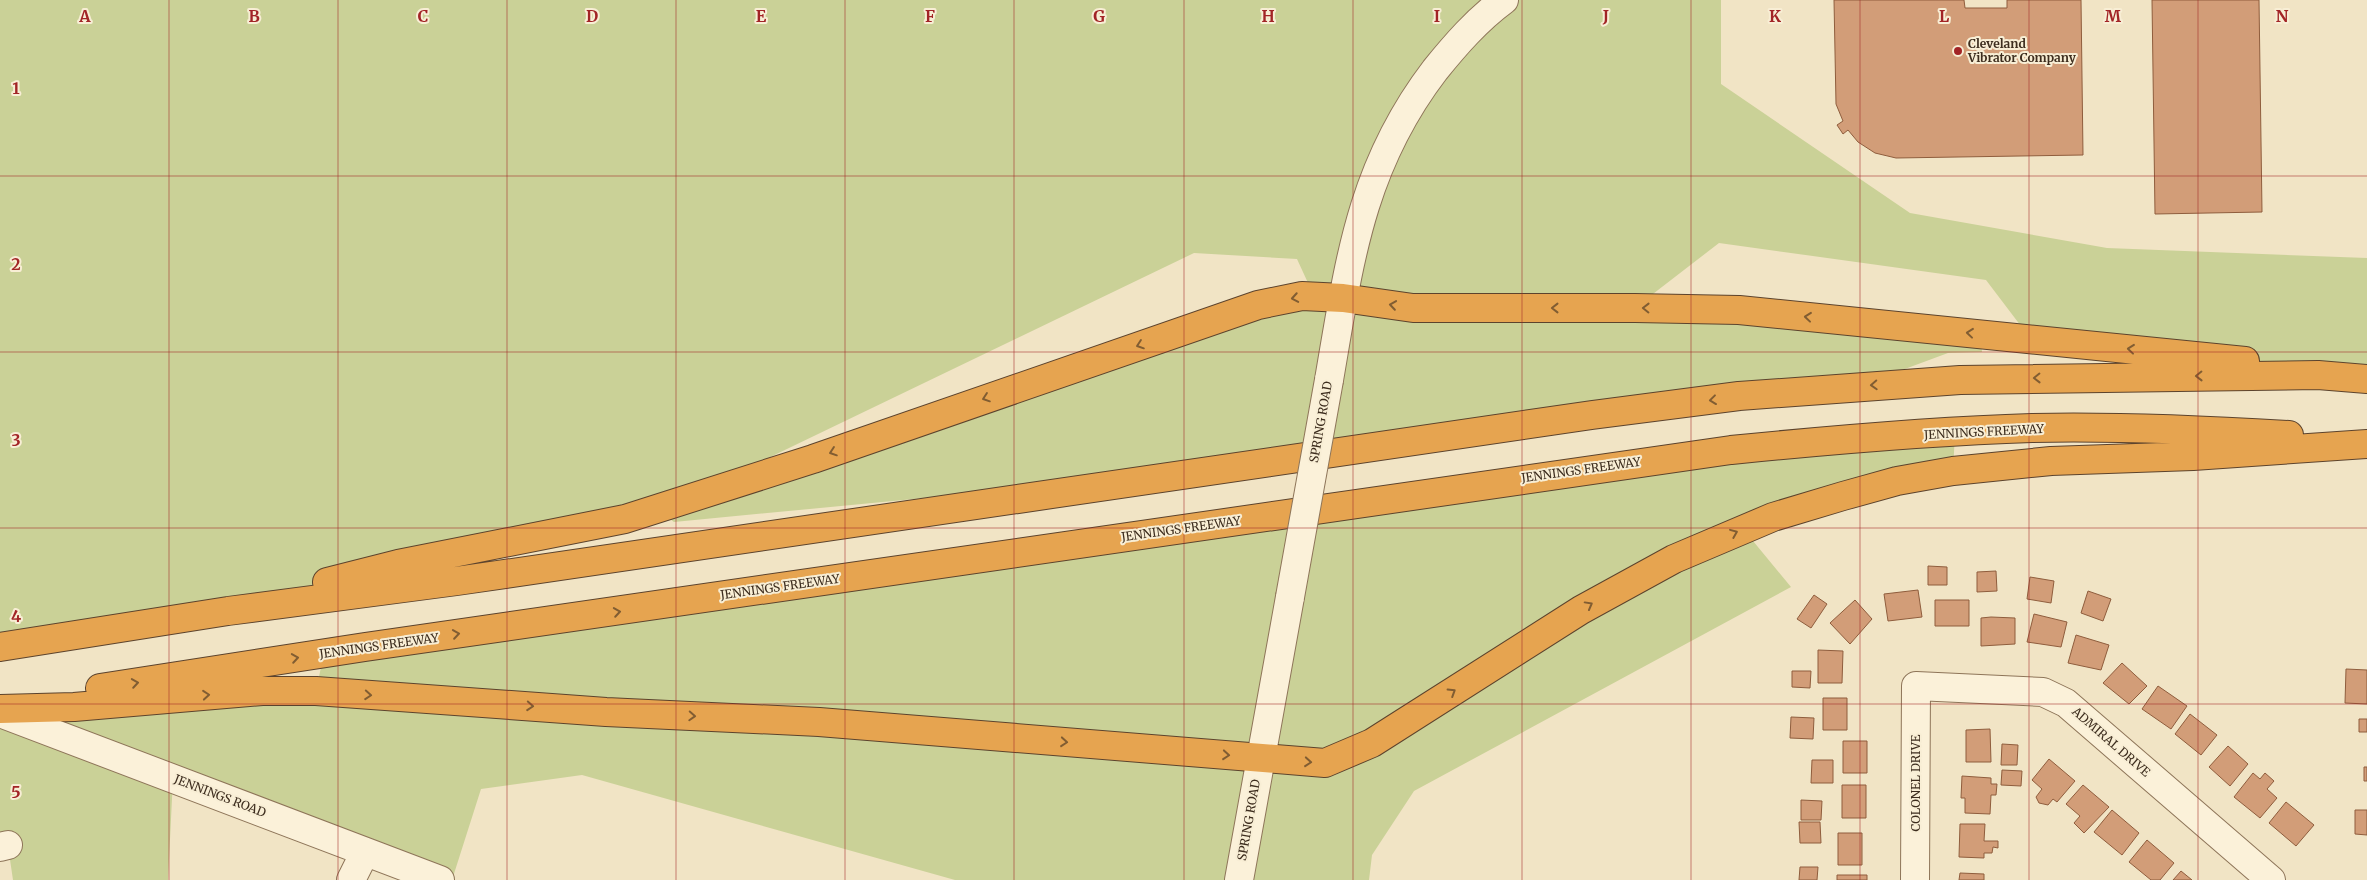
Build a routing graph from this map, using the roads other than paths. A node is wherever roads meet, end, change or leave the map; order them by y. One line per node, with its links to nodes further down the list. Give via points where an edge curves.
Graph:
1 (1504, 0): 2 (street, SPRING ROAD)
2 (1476, 8): 3 (street, SPRING ROAD, via 1450,52 1417,94 1381,159 1362,212)
3 (1343, 298): 4 (highway, one-way to 3, via 2238,360 1739,310 1413,308); 7 (highway, one-way to 7, via 1302,296 1258,305 813,459 625,519 398,564); 12 (street, SPRING ROAD, bridge)
4 (2318, 375): 5 (highway); 7 (highway, one-way to 7, via 1960,380 1739,396)
5 (2367, 380)
6 (2367, 443): 10 (highway, JENNINGS FREEWAY, one-way to 6, via 365,647 1731,450 1827,440 2032,428 2229,431); 12 (highway, one-way to 6, via 1325,763 1372,743 1581,610 1674,559 1773,518 1843,496 1906,479 2051,461 2194,456)
7 (228, 611): 8 (highway)
8 (0, 647)
9 (1916, 686): 17 (street, COLONEL DRIVE); 18 (street, ADMIRAL DRIVE, via 2043,692 2066,703)
10 (0, 704)
11 (0, 711): 12 (highway, one-way to 12, via 252,692 316,691 606,712 819,722); 13 (street, JENNINGS ROAD)
12 (1260, 758): 16 (street, SPRING ROAD)
13 (365, 852): 14 (street); 15 (street, JENNINGS ROAD)
14 (351, 880)
15 (440, 880)
16 (1239, 880)
17 (1915, 880)
18 (2271, 880)

